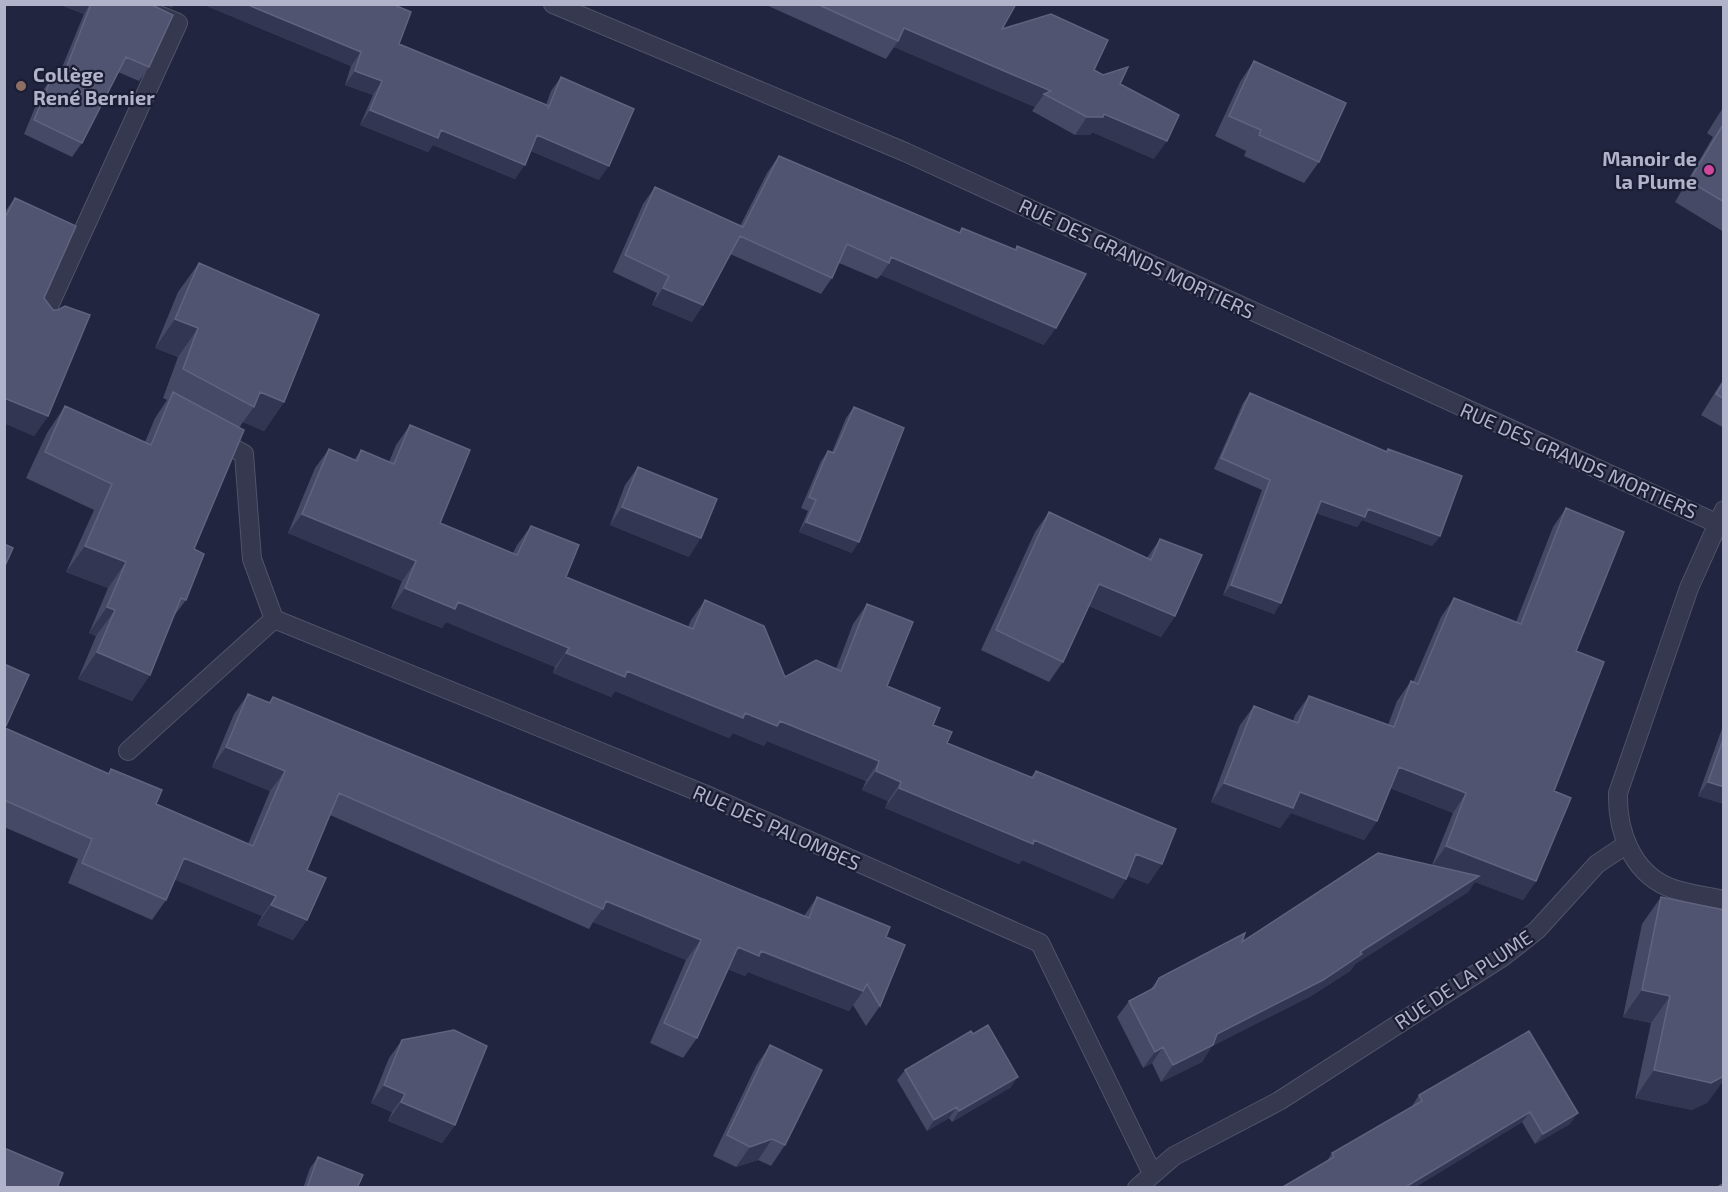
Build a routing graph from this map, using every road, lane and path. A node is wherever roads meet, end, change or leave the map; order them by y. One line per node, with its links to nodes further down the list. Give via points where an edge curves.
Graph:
1 (134, 4): 3 (street, via 178,23)
2 (553, 4): 5 (street, RUE DES GRANDS MORTIERS, via 905,152)
3 (43, 319)
4 (202, 431): 6 (street, via 244,454 252,559)
5 (1720, 516): 8 (street, via 1689,588 1618,793 1619,820)
6 (274, 619): 7 (street); 10 (street, RUE DES PALOMBES, via 704,794 1040,943)
7 (129, 752)
8 (1627, 844): 9 (street, via 1648,875 1668,887); 10 (street, RUE DE LA PLUME, via 1597,864 1537,930 1504,956 1279,1101 1174,1156)
9 (1724, 900)
10 (1152, 1173): 11 (street, RUE DE LA PLUME)
11 (1137, 1188)

